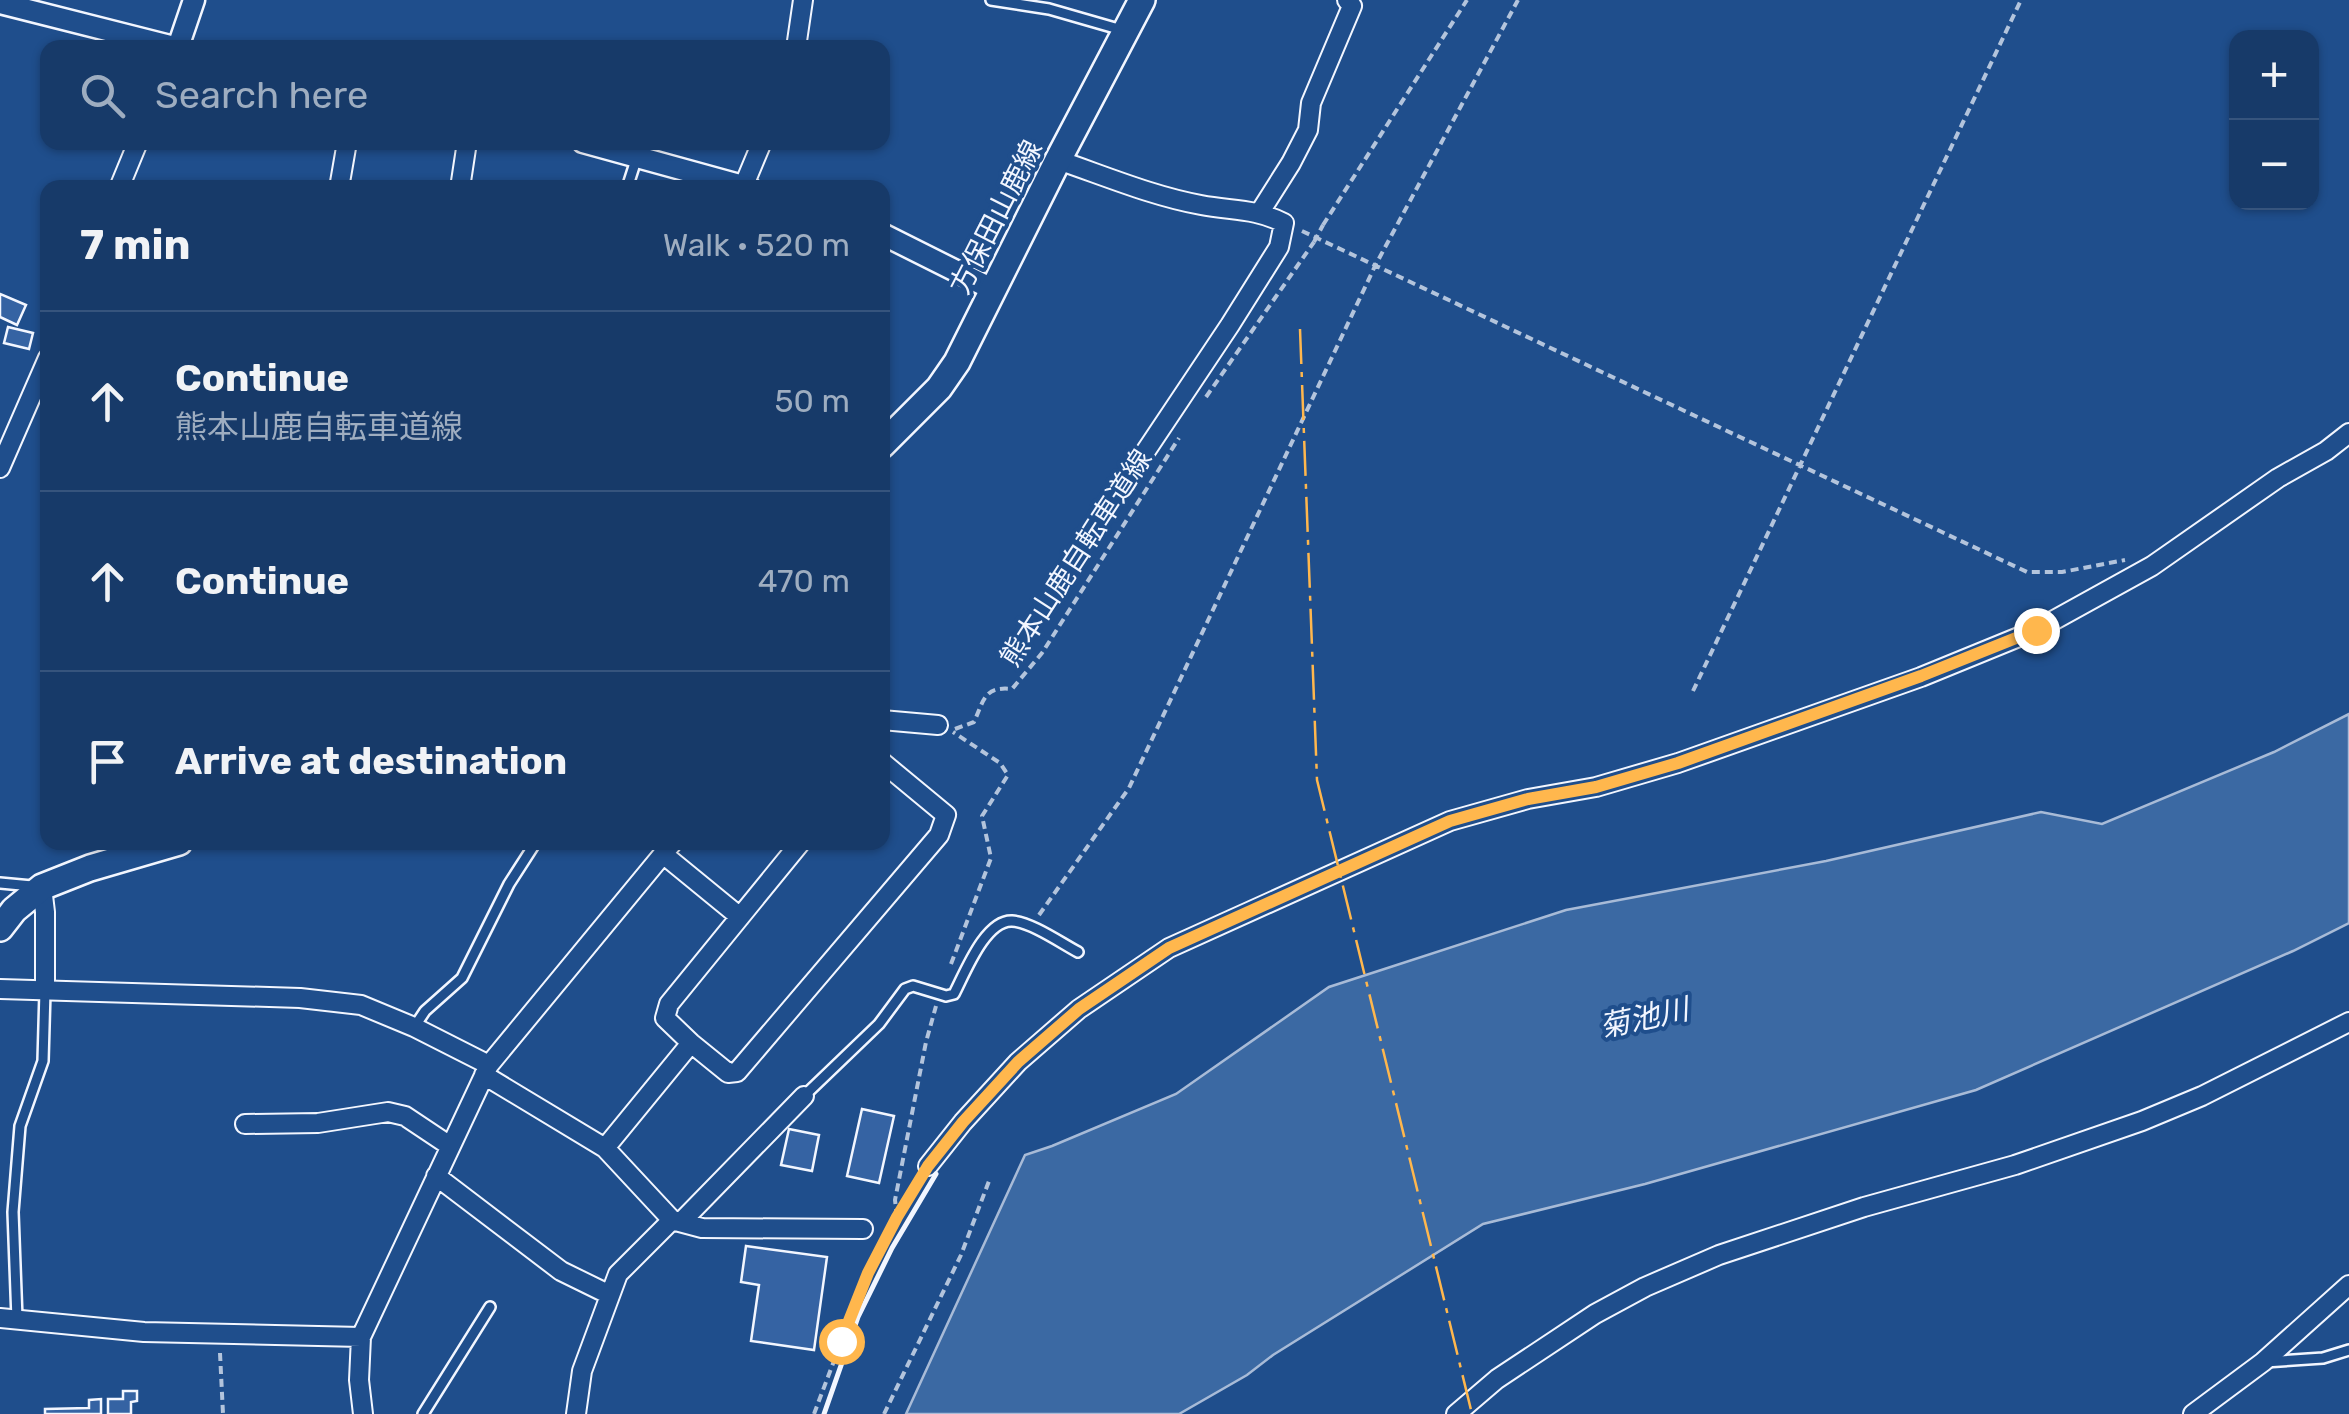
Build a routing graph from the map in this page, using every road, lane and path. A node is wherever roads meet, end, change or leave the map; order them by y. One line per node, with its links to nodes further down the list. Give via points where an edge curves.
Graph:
1 (194, 0): 12 (street)
2 (803, 0): 13 (street)
3 (991, 0): 10 (lane)
4 (1142, 0): 10 (main road, 方保田山鹿線)
5 (1347, 0): 27 (street, via 1352,6 1311,103 1308,130)
6 (1466, 0): 33 (path, bridge, via 1314,242)
7 (1518, 0): 30 (path)
8 (2021, 0): 37 (path)
9 (0, 3): 11 (street)
10 (1124, 30): 20 (main road, 方保田山鹿線)
11 (146, 40)
12 (181, 40)
13 (797, 40)
14 (135, 150): 21 (street)
15 (346, 150): 22 (street)
16 (466, 150): 23 (street)
17 (612, 150): 19 (street)
18 (759, 150): 26 (street)
19 (637, 157): 24 (lane); 25 (street)
20 (1058, 160): 27 (street, via 1200,205); 31 (main road, 方保田山鹿線)
21 (122, 180)
22 (340, 180)
23 (461, 180)
24 (630, 180)
25 (724, 180)
26 (749, 180)
27 (1260, 212): 28 (street)
28 (1284, 222): 30 (path); 39 (street, via 1279,246 1230,325)
29 (890, 238): 31 (street)
30 (1375, 266): 37 (path); 53 (path, via 1128,788)
31 (994, 290): 36 (main road, 方保田山鹿線, via 939,388)
32 (40, 376): 38 (street)
33 (1200, 405)
34 (2349, 433): 67 (street, via 2152,566 2036,630 1678,763 1450,821 1169,948 1079,1009 1018,1062)
35 (1182, 434): 58 (path, 熊本山鹿自転車道線, via 1022,679 1012,689 986,694 974,722 950,730 1008,775 982,816 992,858)
36 (890, 437)
37 (1802, 464): 40 (path, via 2027,572); 41 (path)
38 (0, 468)
39 (1077, 554)
40 (2132, 558)
41 (1694, 691)
42 (890, 721): 43 (street)
43 (938, 725)
44 (890, 769): 61 (street, via 946,815 939,835 738,1072 728,1073)
45 (152, 850): 51 (main road)
46 (531, 850): 60 (lane, via 462,978)
47 (666, 850): 62 (street)
48 (670, 850): 52 (street)
49 (794, 850): 52 (street)
50 (0, 882): 51 (lane)
51 (42, 886): 54 (main road); 57 (street)
52 (740, 917): 61 (street, via 669,1004 665,1018)
53 (1030, 927): 55 (lane); 58 (lane, via 1011,921 987,933 954,994)
54 (0, 928)
55 (1078, 952)
56 (0, 989): 57 (street)
57 (46, 990): 60 (street, via 300,998 361,1005); 76 (lane, via 42,1061 20,1126)
58 (940, 995): 63 (lane, via 905,989 879,1024); 70 (path, 熊本山鹿自転車道線, via 895,1200)
59 (2349, 1022): 87 (street, via 2142,1121 1864,1207 1660,1280 1595,1314)
60 (414, 1027): 62 (street)
61 (691, 1043): 66 (street)
62 (486, 1070): 65 (street); 66 (street)
63 (804, 1096): 71 (street)
64 (245, 1124): 65 (street, via 318,1123 388,1112)
65 (450, 1146): 68 (street)
66 (605, 1148): 71 (street)
67 (928, 1166): 70 (path)
68 (436, 1176): 74 (street, via 561,1271); 78 (street)
69 (989, 1181): 86 (path)
70 (897, 1217): 85 (path, 熊本山鹿自転車道線)
71 (677, 1221): 72 (street, via 702,1228); 74 (street, via 618,1274)
72 (863, 1229)
73 (2349, 1285): 80 (street)
74 (610, 1295): 84 (street, via 582,1371)
75 (490, 1307): 83 (lane)
76 (8, 1318): 77 (street)
77 (219, 1334): 78 (street); 81 (path)
78 (360, 1336): 82 (street)
79 (2349, 1350): 80 (lane)
80 (2262, 1362): 88 (street)
81 (223, 1414)
82 (363, 1414)
83 (422, 1414)
84 (576, 1414)
85 (814, 1414)
86 (884, 1414)
87 (1456, 1414)
88 (2193, 1414)

